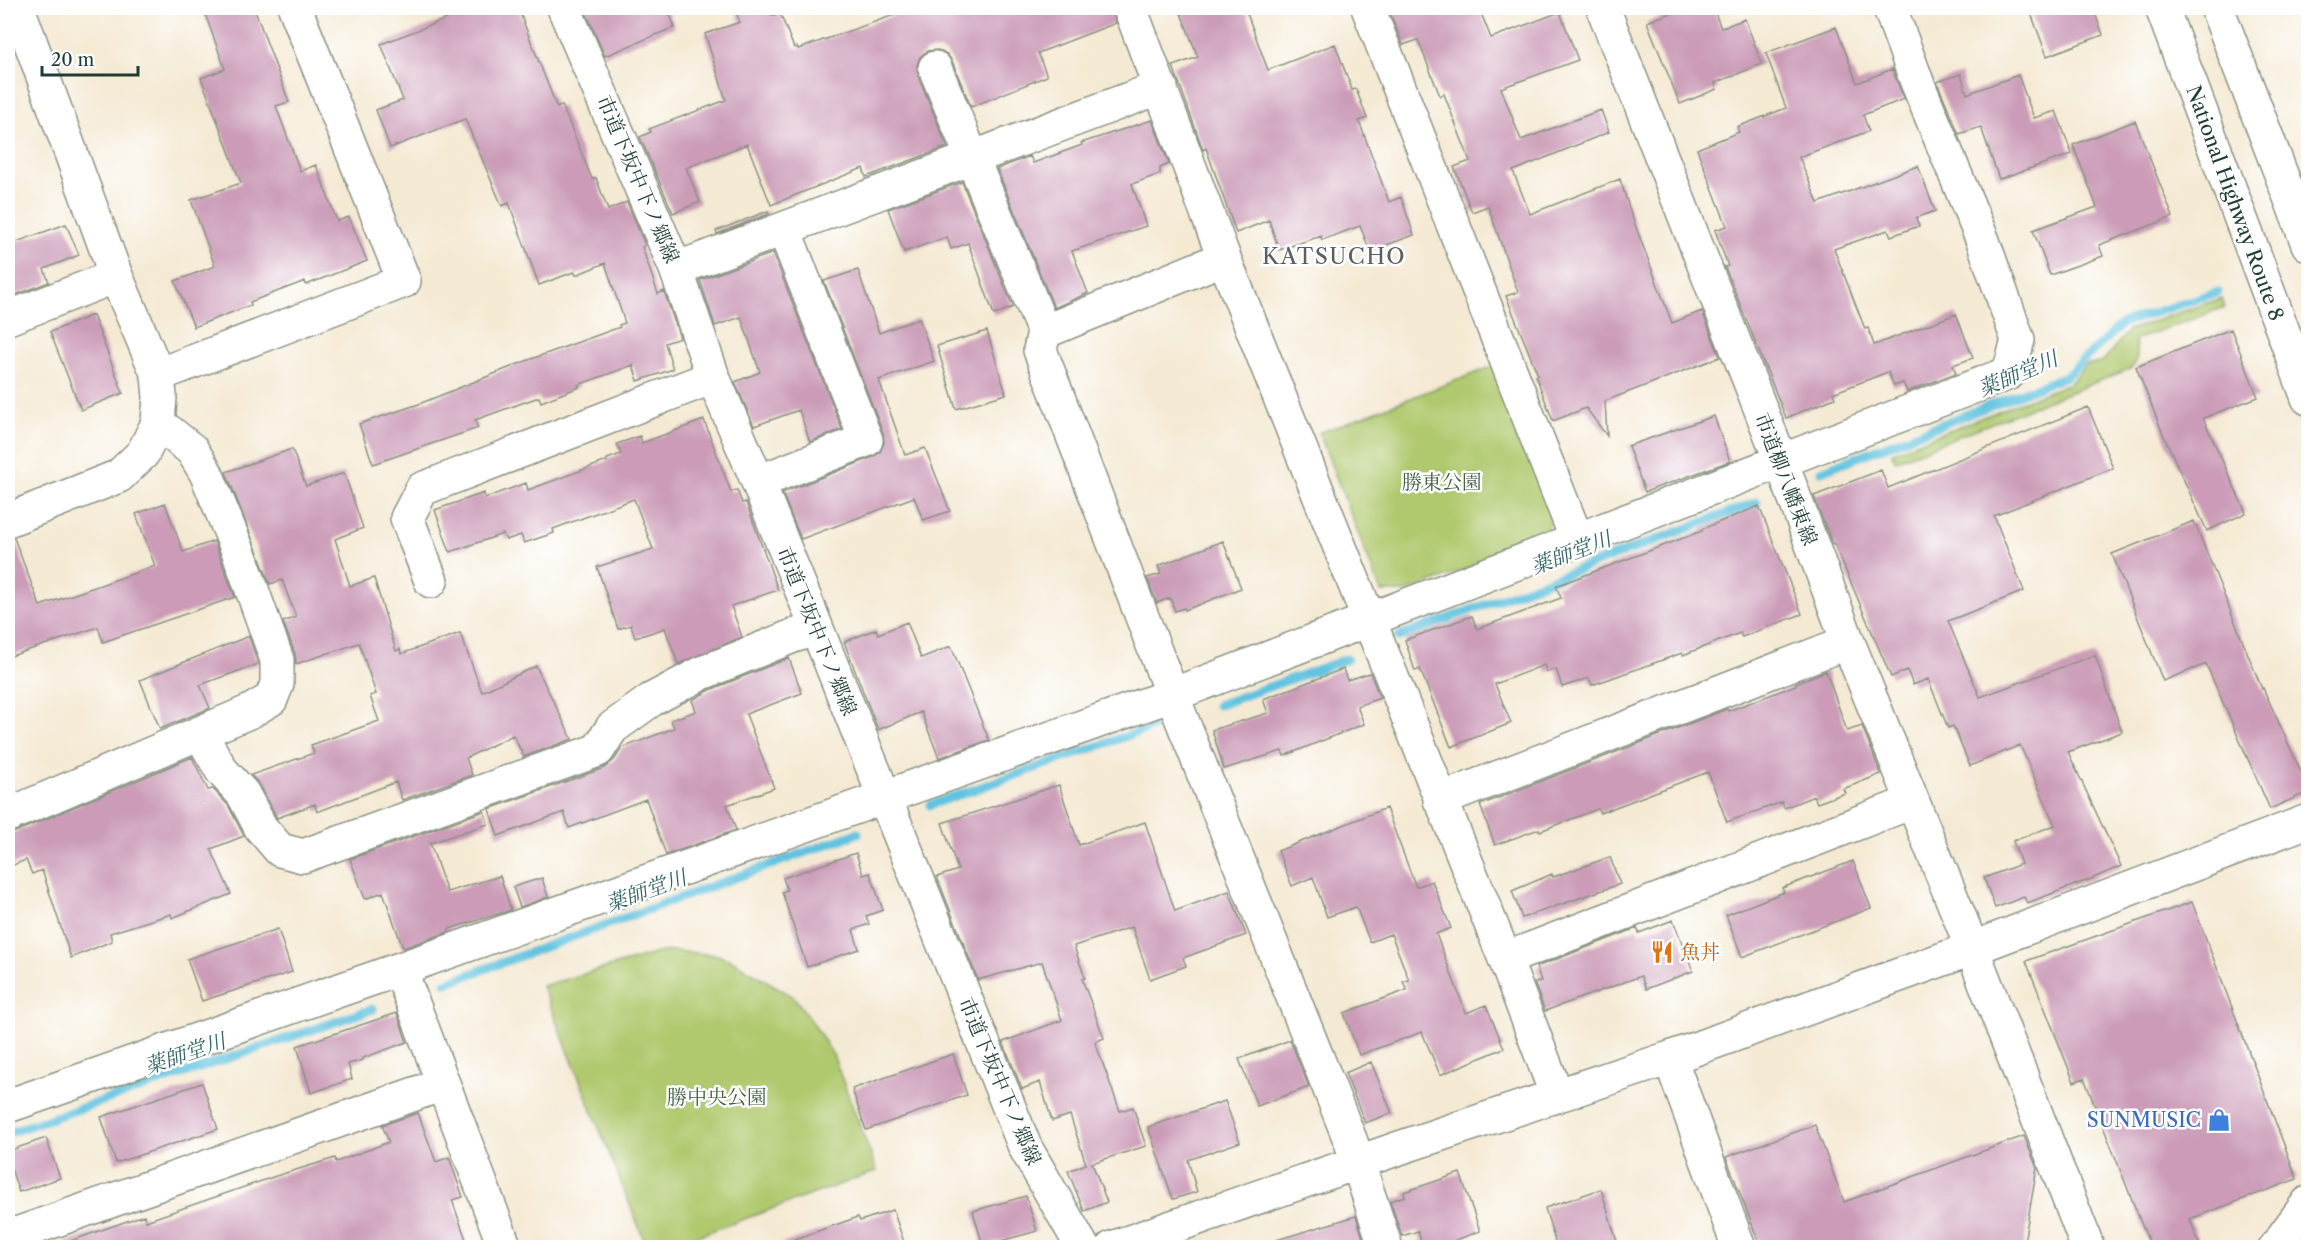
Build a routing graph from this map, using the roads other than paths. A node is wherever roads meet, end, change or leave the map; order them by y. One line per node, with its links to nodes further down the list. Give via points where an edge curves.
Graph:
1 (18, 8): 17 (main road)
2 (295, 8): 20 (main road, via 404,281)
3 (564, 8): 16 (main road, 市道下坂中下ノ郷線)
4 (1130, 8): 11 (main road)
5 (1368, 8): 27 (main road)
6 (1603, 8): 24 (main road, 市道柳八幡東線)
7 (1890, 8): 24 (main road, via 2019,340 2008,373)
8 (2162, 8): 22 (main road, National Highway Route 8)
9 (2217, 8): 14 (main road)
10 (934, 68): 12 (main road)
11 (1161, 87): 12 (main road); 15 (main road)
12 (970, 157): 13 (main road); 19 (main road)
13 (784, 229): 16 (main road); 25 (main road, via 866,440)
14 (2308, 244)
15 (1224, 258): 19 (main road); 29 (main road)
16 (676, 269): 21 (main road, 市道下坂中下ノ郷線)
17 (116, 276): 18 (main road); 20 (main road)
18 (8, 318)
19 (1044, 332): 32 (main road, via 1040,351)
20 (158, 375): 23 (main road)
21 (713, 377): 25 (main road, 市道下坂中下ノ郷線); 28 (main road, via 422,489 407,518)
22 (2308, 398)
23 (158, 423): 26 (main road, via 142,453 119,476); 33 (main road, via 192,450 206,473 277,660 277,684 271,699)
24 (1780, 461): 27 (main road); 31 (main road, 市道柳八幡東線)
25 (758, 482): 30 (main road, 市道下坂中下ノ郷線)
26 (8, 520)
27 (1577, 540): 29 (main road)
28 (431, 581)
29 (1369, 620): 32 (main road); 35 (main road)
30 (816, 629): 33 (main road, via 702,673 651,700 612,728 598,750 303,856 280,850 267,836); 34 (main road, 市道下坂中下ノ郷線)
31 (1848, 642): 35 (main road); 36 (main road, 市道柳八幡東線)
32 (1172, 695): 34 (main road); 46 (main road)
33 (200, 734): 37 (main road)
34 (883, 796): 41 (main road); 51 (main road, 市道下坂中下ノ郷線, via 1025,1147)
35 (1440, 800): 40 (main road)
36 (1912, 802): 39 (main road, 市道柳八幡東線); 40 (main road)
37 (8, 815)
38 (2308, 821): 39 (main road)
39 (1971, 949): 42 (main road); 54 (main road, 市道柳八幡東線)
40 (1505, 959): 44 (main road)
41 (400, 969): 43 (main road); 45 (main road)
42 (1670, 1058): 44 (main road); 49 (main road)
43 (443, 1084): 48 (main road); 50 (main road)
44 (1557, 1096): 46 (main road)
45 (8, 1106)
46 (1358, 1162): 52 (main road); 53 (main road)
47 (2308, 1203): 55 (main road)
48 (8, 1237)
49 (1729, 1245)
50 (505, 1248)
51 (1083, 1248)
52 (1112, 1248)
53 (1386, 1248)
54 (2088, 1248)
55 (2275, 1248)

